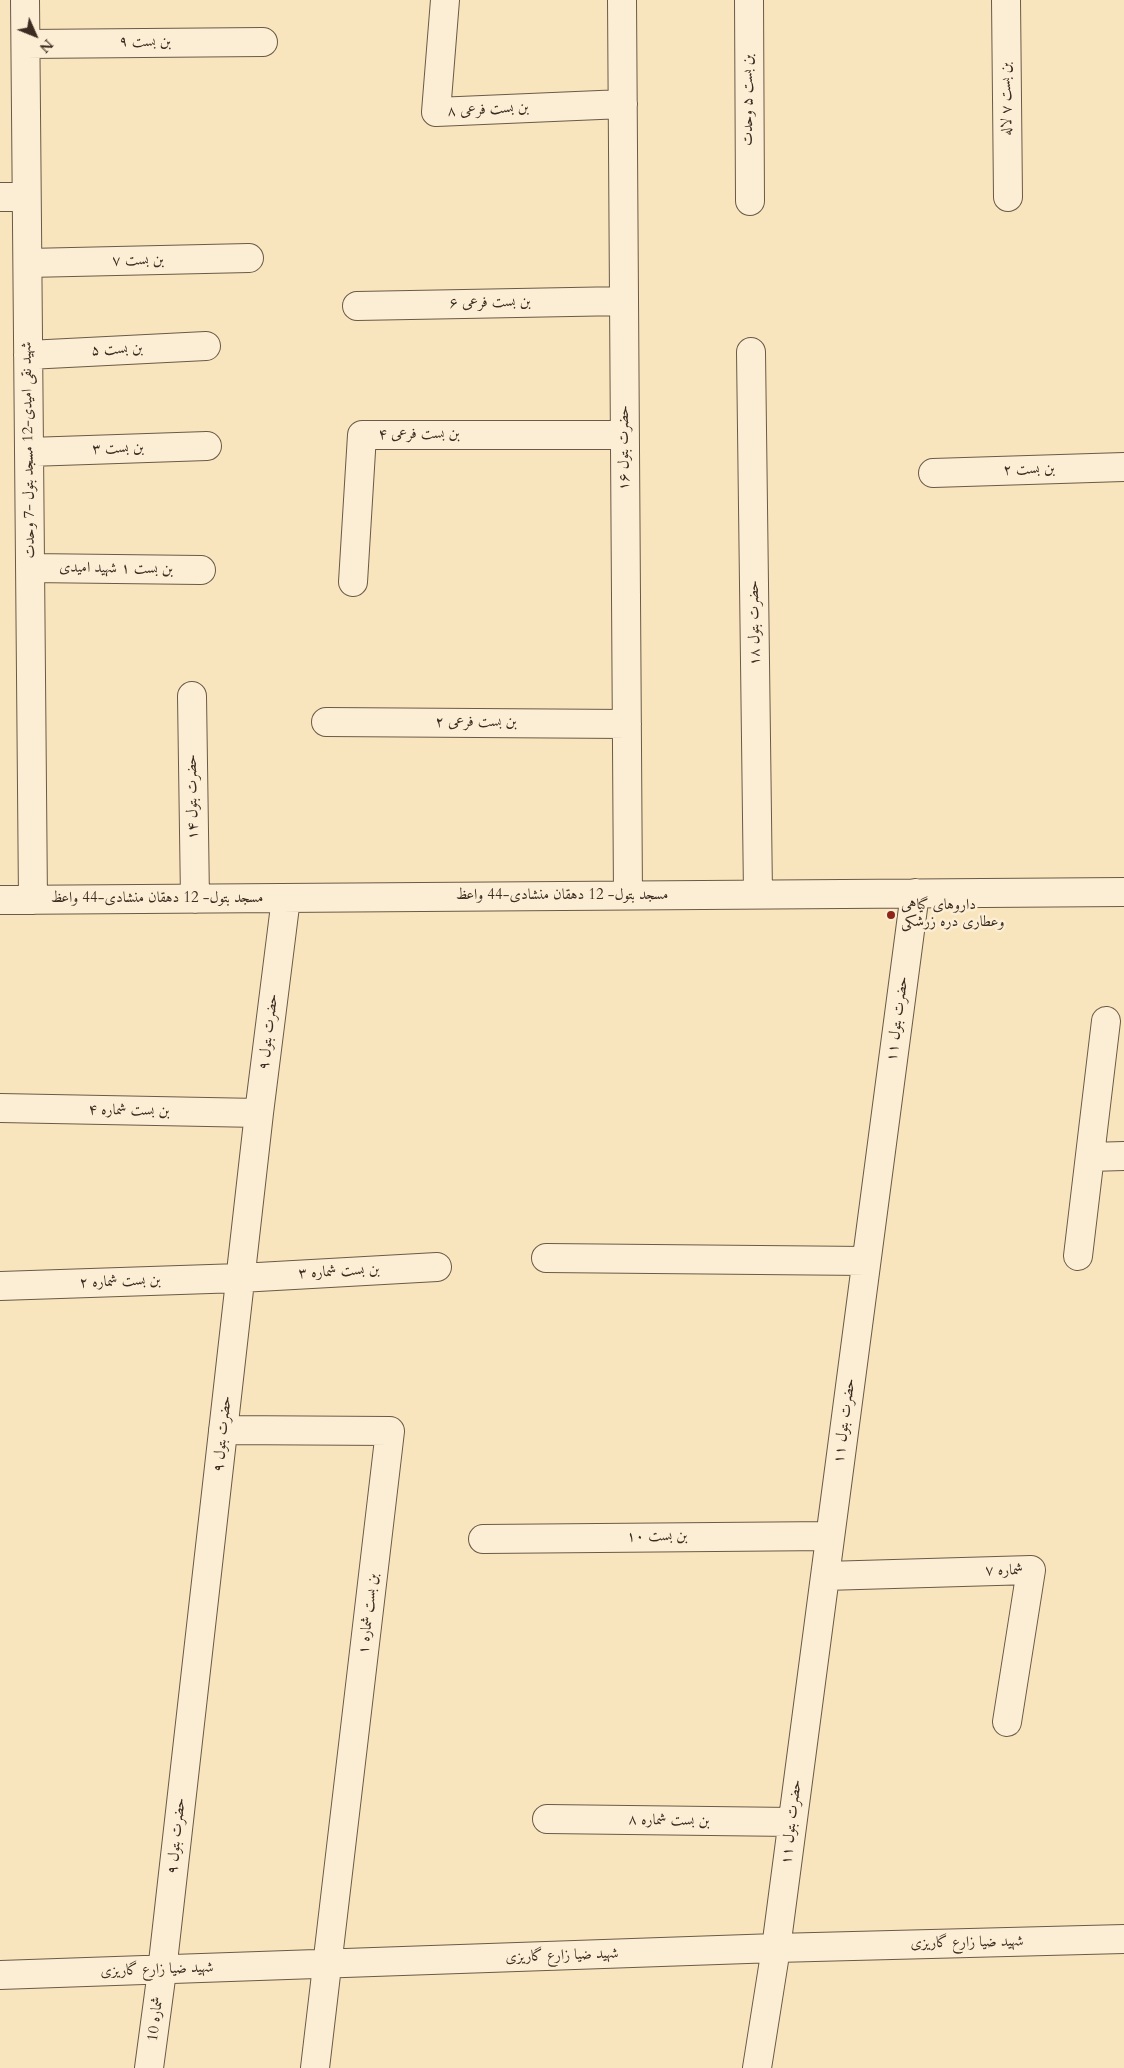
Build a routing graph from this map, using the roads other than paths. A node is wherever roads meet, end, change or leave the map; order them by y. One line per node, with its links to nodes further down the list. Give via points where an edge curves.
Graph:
1 (25, 0): 7 (street, شهید نقی امیدی-12 مسجد بتول -7 وحدت)
2 (445, 0): 8 (street, بن بست فرعی ۸, via 436,112)
3 (622, 0): 8 (street, حضرت بتول ۱۶)
4 (749, 0): 11 (street, بن بست ۵ وحدت)
5 (1006, 0): 10 (street, بن بست ۷ لاله)
6 (263, 42): 7 (street, بن بست ۹)
7 (26, 44): 9 (street, شهید نقی امیدی-12 مسجد بتول -7 وحدت)
8 (622, 104): 14 (street, حضرت بتول ۱۶)
9 (13, 197): 13 (street, شهید نقی امیدی-12 مسجد بتول -7 وحدت)
10 (1008, 197)
11 (750, 200)
12 (249, 258): 13 (street, بن بست ۷)
13 (28, 263): 18 (street, شهید نقی امیدی-12 مسجد بتول -7 وحدت)
14 (624, 301): 15 (street, بن بست فرعی ۶); 19 (street, حضرت بتول ۱۶)
15 (357, 306)
16 (206, 346): 18 (street, بن بست ۵)
17 (752, 352): 32 (street, حضرت بتول ۱۸)
18 (28, 355): 21 (street, شهید نقی امیدی-12 مسجد بتول -7 وحدت)
19 (625, 435): 26 (street, بن بست فرعی ۴, via 362,435); 29 (street, حضرت بتول ۱۶)
20 (207, 446): 21 (street, بن بست ۳)
21 (29, 452): 24 (street, شهید نقی امیدی-12 مسجد بتول -7 وحدت)
22 (1124, 467): 23 (street, بن بست ۲)
23 (933, 474)
24 (30, 568): 25 (street, بن بست ۱ شهید امیدی); 37 (street, شهید نقی امیدی-12 مسجد بتول -7 وحدت)
25 (201, 570)
26 (354, 582)
27 (192, 696): 35 (street, حضرت بتول ۱۴)
28 (326, 722): 29 (street, بن بست فرعی ۲)
29 (626, 724): 33 (street, حضرت بتول ۱۶)
30 (1124, 892): 31 (street, مسجد بتول- 12 دهقان منشادی-44 واعظ)
31 (915, 893): 32 (street, مسجد بتول- 12 دهقان منشادی-44 واعظ); 45 (street, حضرت بتول ۱۱)
32 (758, 894): 33 (street, مسجد بتول- 12 دهقان منشادی-44 واعظ)
33 (628, 895): 34 (street, مسجد بتول- 12 دهقان منشادی-44 واعظ)
34 (286, 898): 35 (street, مسجد بتول- 12 دهقان منشادی-44 واعظ); 40 (street, حضرت بتول ۹)
35 (195, 899): 37 (street, مسجد بتول- 12 دهقان منشادی-44 واعظ)
36 (0, 900): 37 (street, مسجد بتول- 12 دهقان منشادی-44 واعظ)
37 (33, 900)
38 (1106, 1021): 42 (street)
39 (0, 1108): 40 (street, بن بست شماره ۴)
40 (259, 1113): 47 (street, حضرت بتول ۹)
41 (1124, 1156): 42 (street)
42 (1090, 1157): 43 (street)
43 (1078, 1256)
44 (546, 1258): 45 (street)
45 (866, 1262): 50 (street, حضرت بتول ۱۱)
46 (438, 1267): 47 (street, بن بست شماره ۳)
47 (240, 1278): 48 (street, بن بست شماره ۲); 49 (street, حضرت بتول ۹)
48 (0, 1286)
49 (223, 1430): 58 (street, بن بست شماره ۱, via 390,1431); 59 (street, حضرت بتول ۹)
50 (830, 1536): 51 (street, بن بست ۱۰); 52 (street, حضرت بتول ۱۱)
51 (483, 1539)
52 (825, 1576): 53 (street, شماره ۷, via 1030,1570); 55 (street, حضرت بتول ۱۱)
53 (1007, 1722)
54 (547, 1820): 55 (street, بن بست شماره ۸)
55 (792, 1822): 57 (street, حضرت بتول ۱۱)
56 (1124, 1939): 57 (street, شهید ضیا زارع گاریزی)
57 (776, 1948): 58 (street, شهید ضیا زارع گاریزی); 63 (street, حضرت بتول ۱۱)
58 (329, 1964): 59 (street, شهید ضیا زارع گاریزی); 62 (street)
59 (162, 1971): 60 (street, شهید ضیا زارع گاریزی); 61 (street, شماره 10)
60 (0, 1975)
61 (150, 2068)
62 (316, 2068)
63 (757, 2068)

